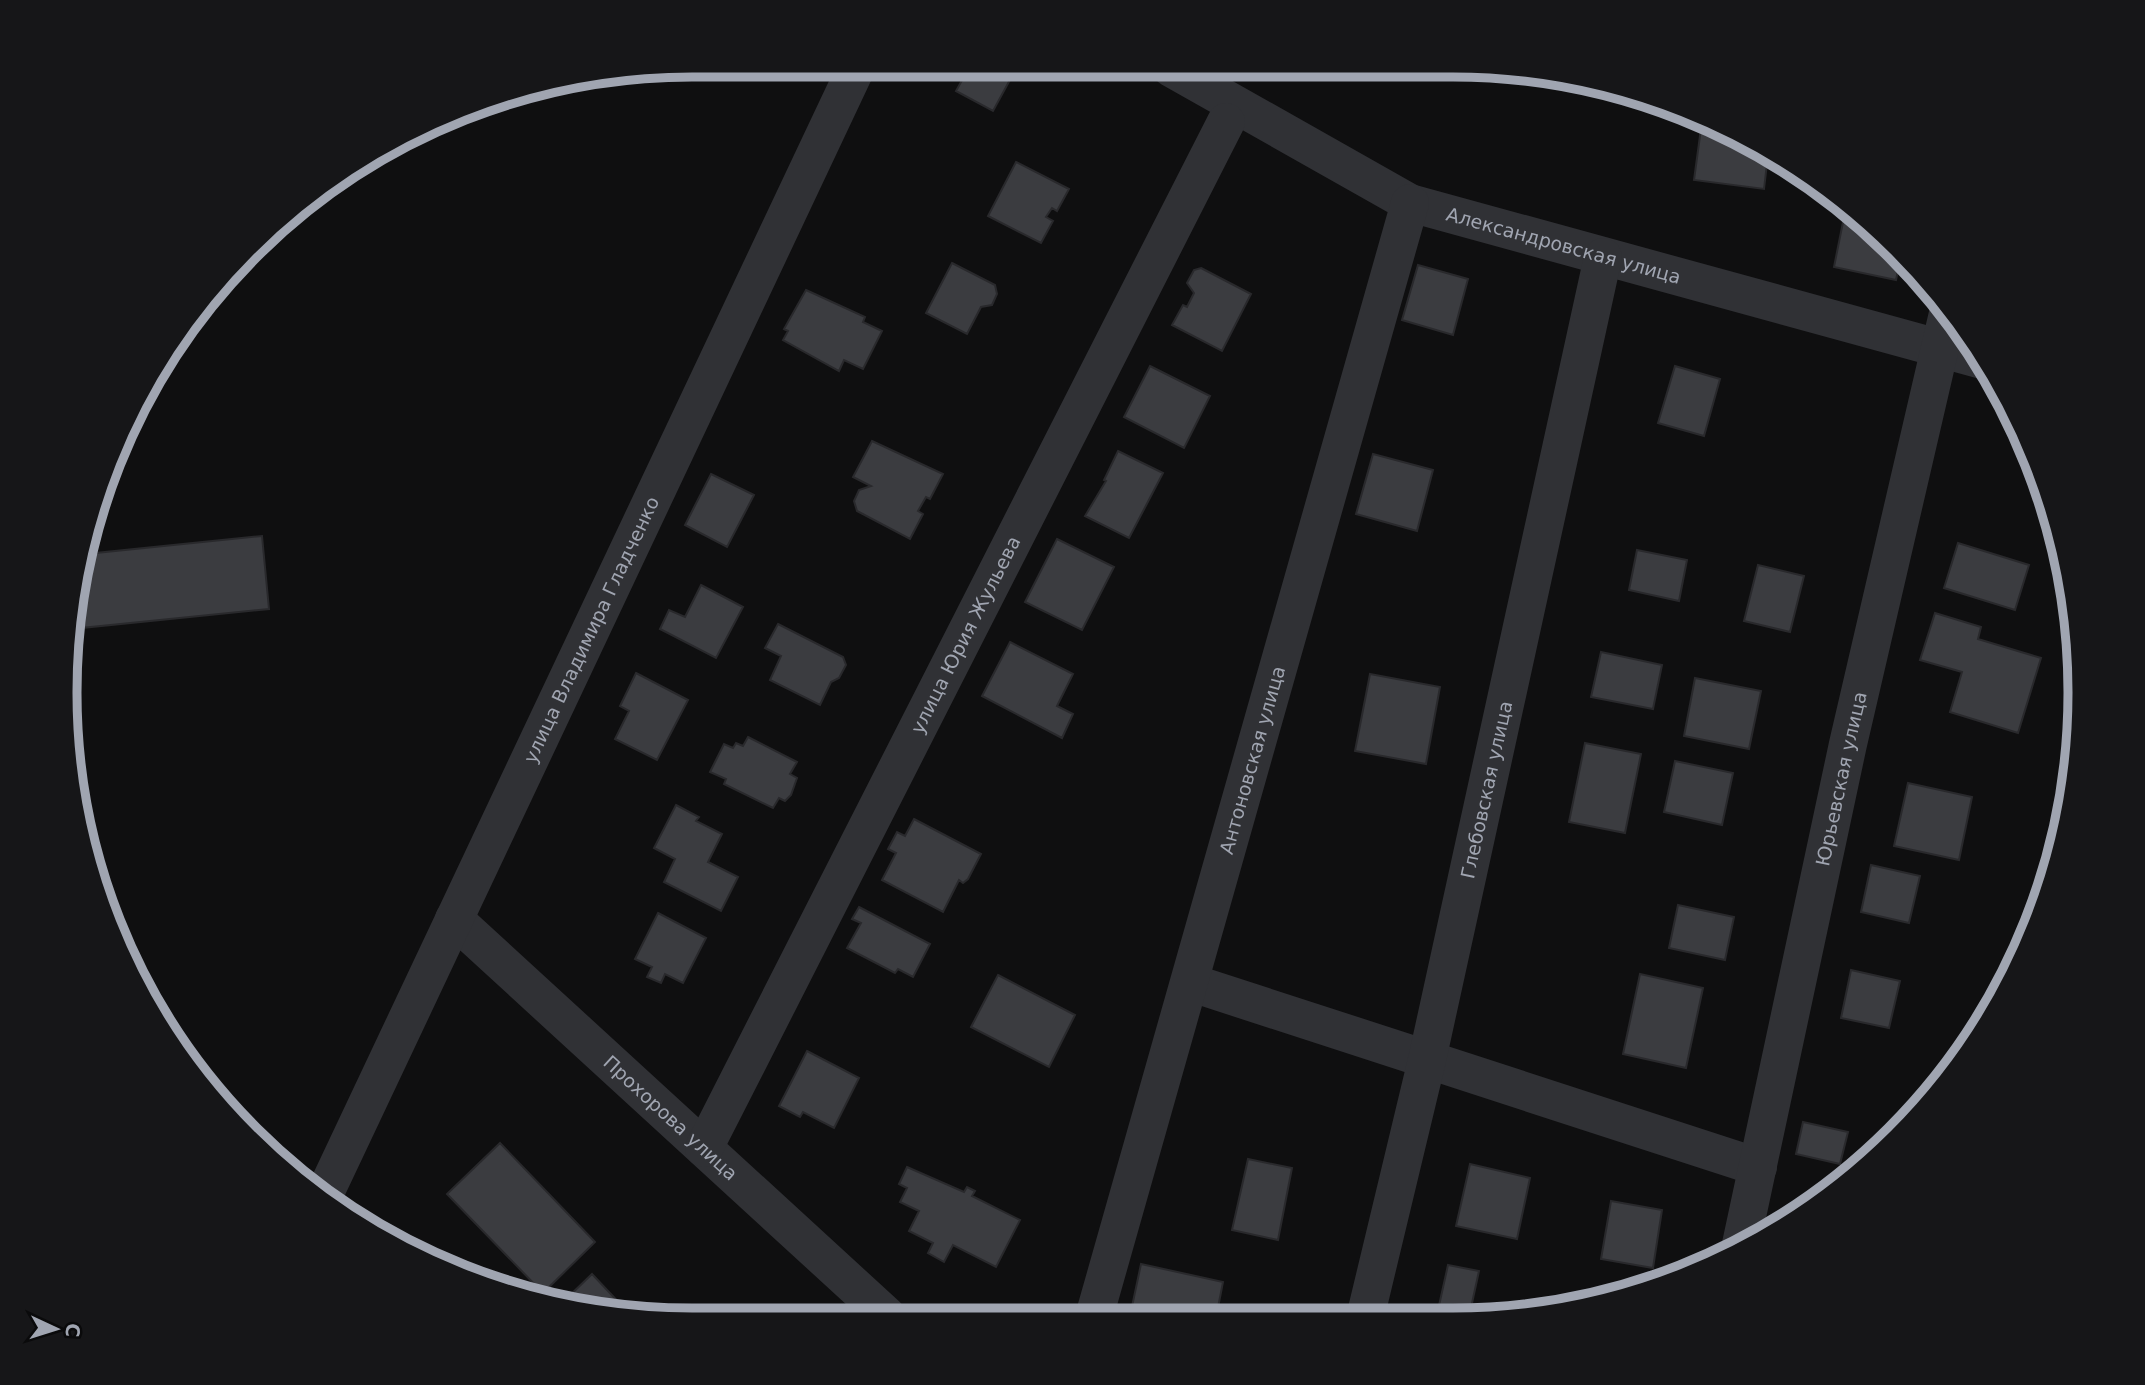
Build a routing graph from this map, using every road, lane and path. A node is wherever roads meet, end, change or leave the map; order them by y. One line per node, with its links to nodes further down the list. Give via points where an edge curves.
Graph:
1 (852, 77): 9 (street, улица Владимира Гладченко)
2 (1187, 77): 4 (street, Александровская улица)
3 (1226, 122): 12 (street, улица Юрия Жульева)
4 (1410, 203): 5 (street, Александровская улица); 10 (street, Антоновская улица)
5 (1603, 257): 7 (street, Александровская улица); 11 (street, Глебовская улица)
6 (1946, 325): 7 (street, Юрьевская улица)
7 (1941, 349): 8 (street, Александровская улица); 13 (street, Юрьевская улица, via 1848,744)
8 (1967, 356)
9 (454, 919): 12 (street, Прохорова улица); 14 (street, улица Владимира Гладченко)
10 (1192, 983): 11 (street); 17 (street, Антоновская улица)
11 (1427, 1060): 13 (street); 18 (street, Глебовская улица)
12 (704, 1148): 16 (street, Прохорова улица)
13 (1758, 1167): 15 (street, Юрьевская улица)
14 (336, 1194)
15 (1743, 1235)
16 (878, 1308)
17 (1097, 1308)
18 (1367, 1308)

